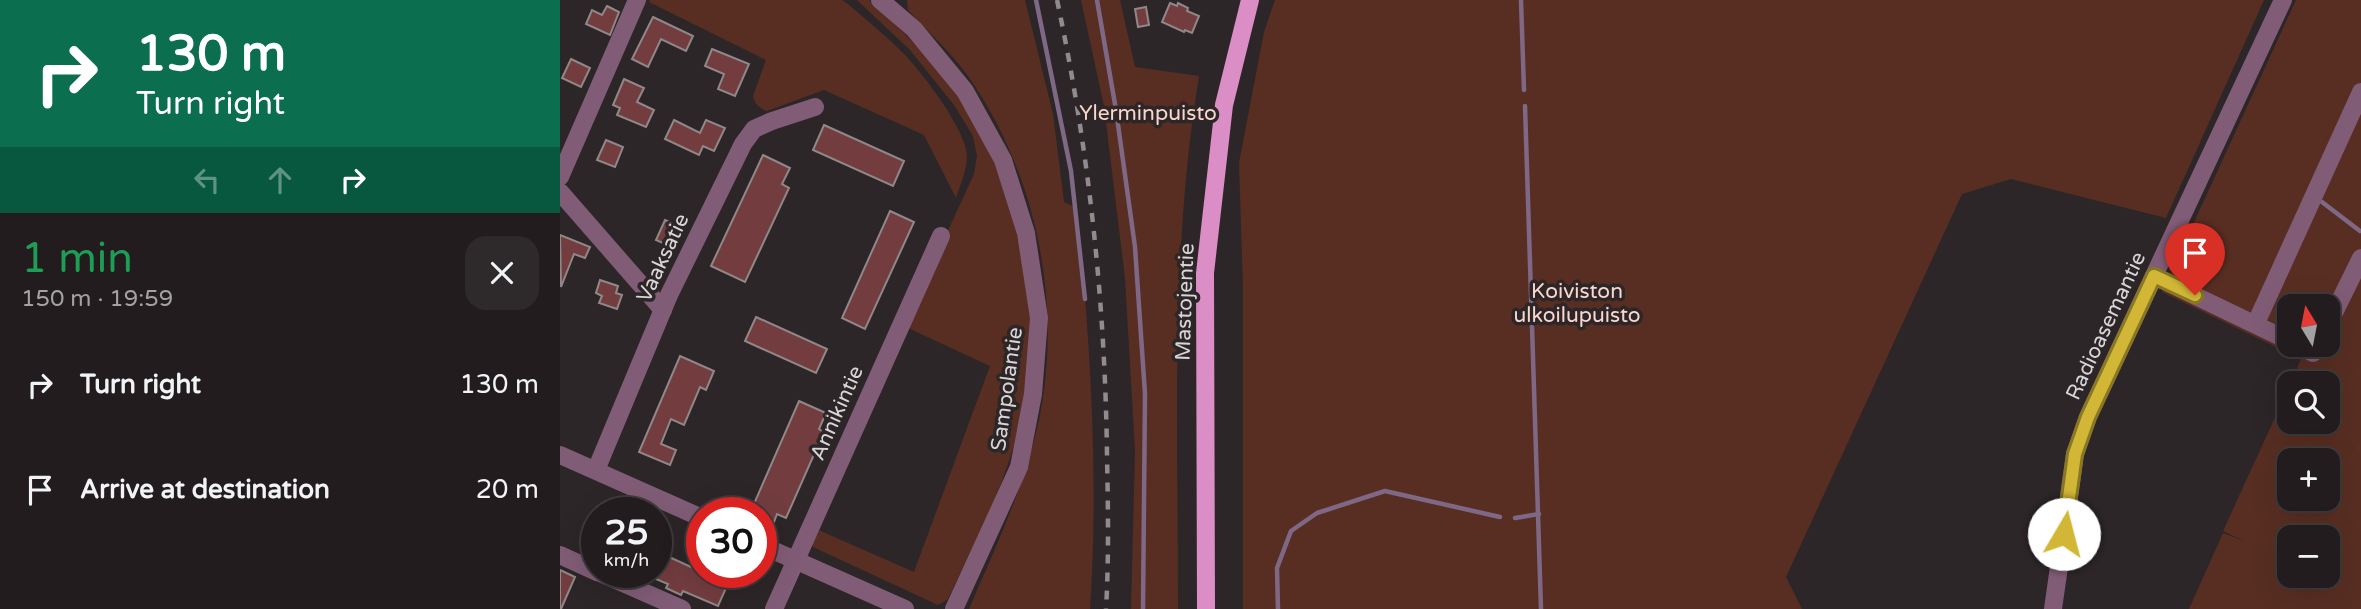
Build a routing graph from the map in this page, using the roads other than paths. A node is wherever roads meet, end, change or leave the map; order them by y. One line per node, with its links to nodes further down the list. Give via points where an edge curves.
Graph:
1 (637, 0): 7 (street)
2 (880, 0): 27 (street, Sampolantie, via 914,29 965,91 1003,160 1026,233 1039,318 1033,394 1019,467)
3 (1250, 0): 28 (main road, Mastojentie, via 1224,105 1205,273)
4 (2283, 0): 11 (street, Radioasemantie)
5 (2361, 92): 14 (street)
6 (815, 107): 13 (street, Vaaksatie, via 754,129)
7 (560, 177)
8 (560, 192): 13 (street)
9 (942, 236): 21 (street, Annikintie)
10 (2361, 258): 12 (street)
11 (2154, 276): 14 (street); 29 (street, Radioasemantie, via 2075,454)
12 (2340, 301)
13 (663, 310): 17 (street, Vaaksatie)
14 (2256, 323): 15 (street)
15 (2277, 334)
16 (562, 460): 17 (street)
17 (596, 470): 18 (street)
18 (686, 511)
19 (777, 552): 21 (street)
20 (560, 555): 22 (street)
21 (796, 560): 25 (street, Annikintie); 26 (street)
22 (581, 564)
23 (634, 588): 24 (street)
24 (682, 609)
25 (775, 609)
26 (905, 609)
27 (954, 609)
28 (1206, 609)
29 (2053, 609)

